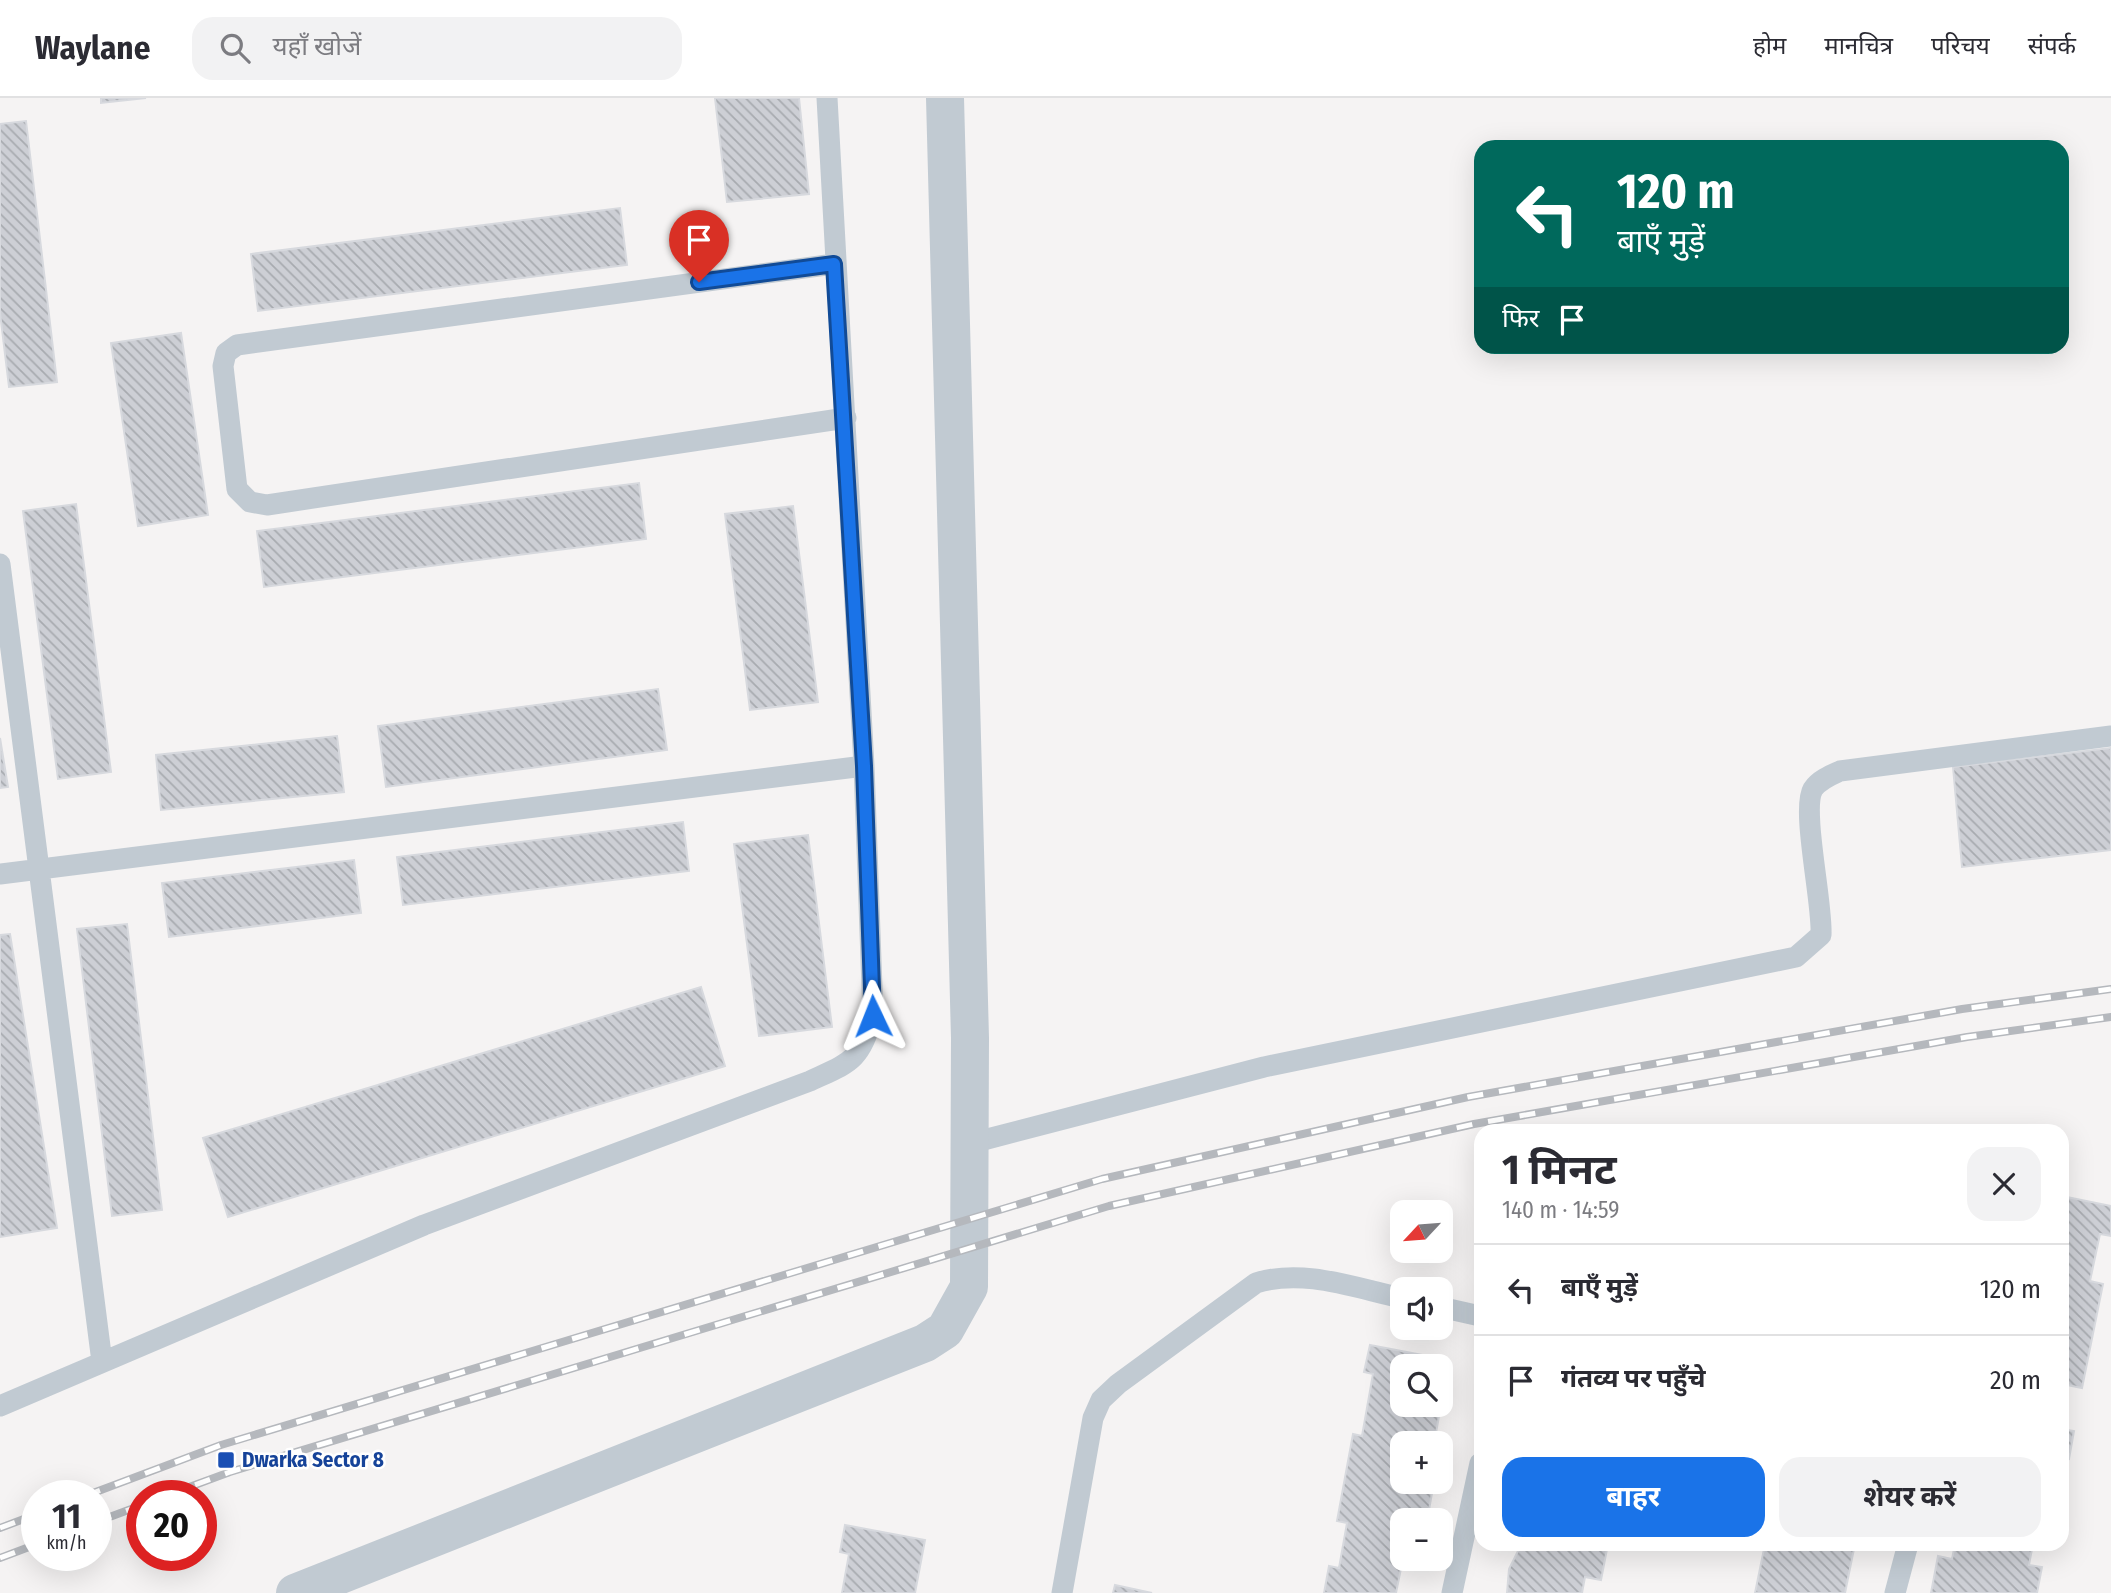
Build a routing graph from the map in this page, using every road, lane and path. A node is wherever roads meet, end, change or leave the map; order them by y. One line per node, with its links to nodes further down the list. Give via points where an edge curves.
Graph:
1 (827, 98): 3 (lane)
2 (945, 98): 10 (street, via 970,1038)
3 (834, 264): 4 (lane); 4 (lane, via 237,345 226,353 223,366 237,489 250,502 267,505)
4 (846, 418): 7 (lane)
5 (0, 564): 8 (lane)
6 (2111, 736): 10 (lane, via 1840,771 1824,779 1812,790 1809,811 1821,935 1796,957 1264,1067)
7 (864, 766): 8 (lane); 14 (lane, via 873,1016 864,1048 850,1062 424,1225)
8 (39, 869): 9 (lane); 14 (lane)
9 (0, 874)
10 (968, 1144): 18 (street, via 969,1287 945,1330 925,1343)
11 (1390, 1295): 19 (lane, via 1277,1276 1256,1283 1118,1384 1101,1400 1093,1418)
12 (1453, 1310): 13 (lane)
13 (1474, 1315)
14 (102, 1362): 15 (lane)
15 (0, 1406)
16 (1474, 1489): 20 (lane)
17 (1906, 1551): 21 (lane)
18 (295, 1593)
19 (1062, 1593)
20 (1451, 1593)
21 (1895, 1593)

